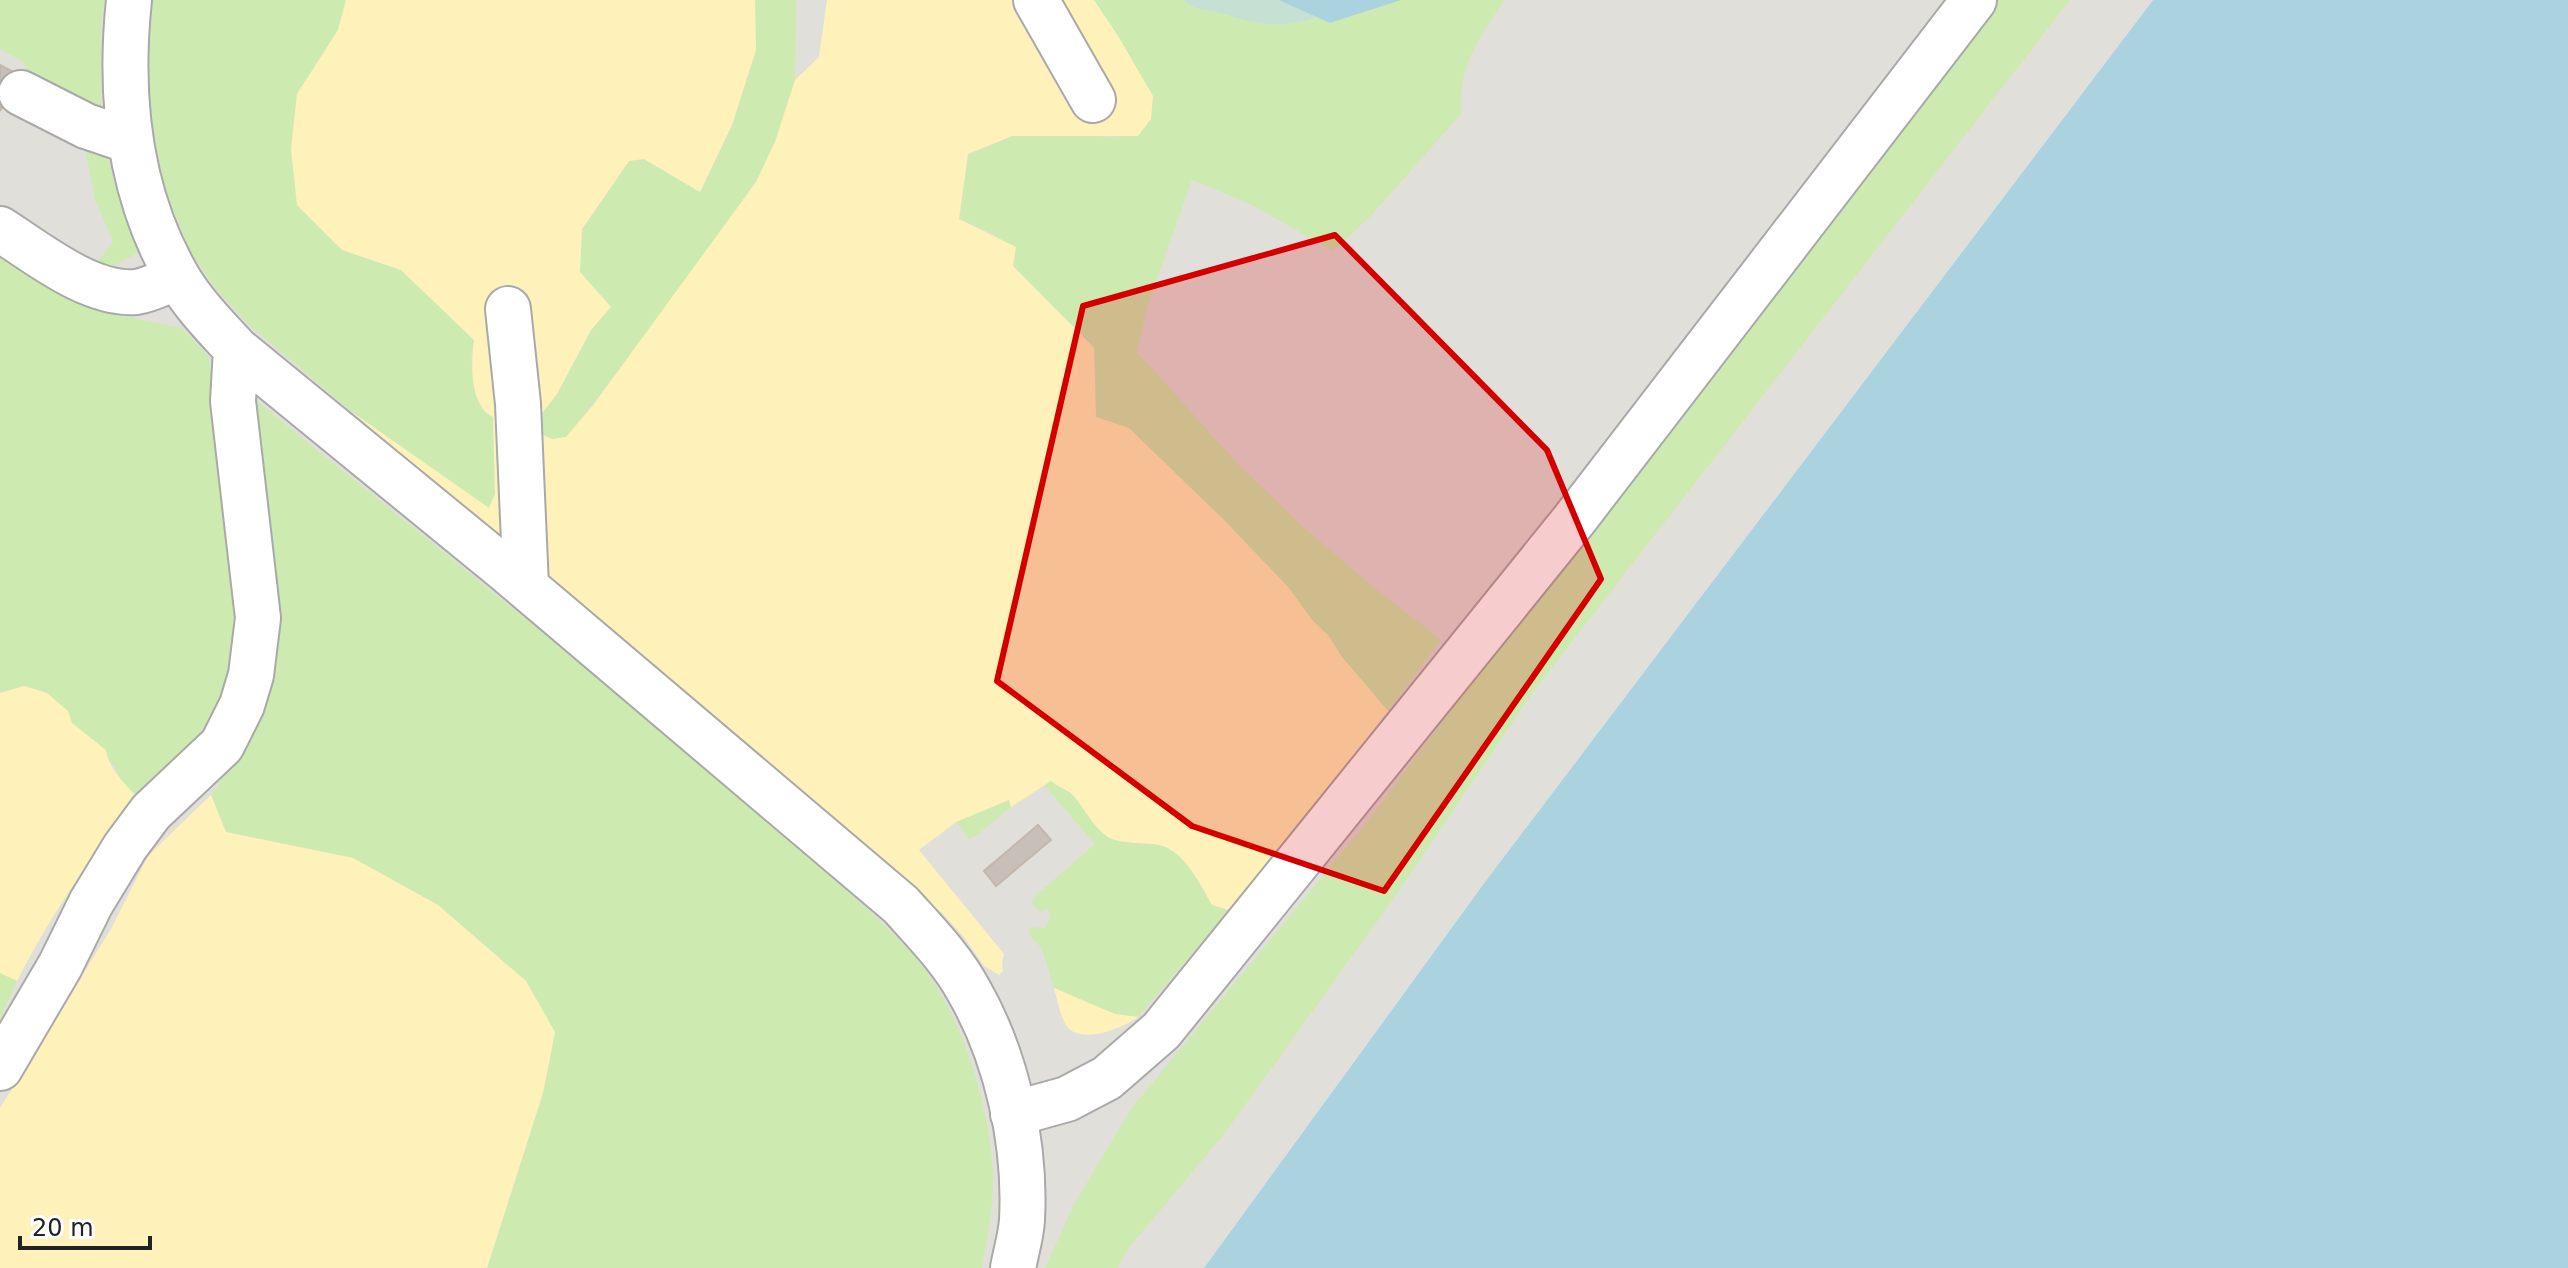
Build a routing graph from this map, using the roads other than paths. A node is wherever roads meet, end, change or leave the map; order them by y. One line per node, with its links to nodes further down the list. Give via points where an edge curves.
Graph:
1 (129, 0): 6 (lane, via 124,48)
2 (1036, 0): 5 (lane)
3 (1974, 0): 13 (lane, via 1574,520 1161,1031 1107,1078 1067,1099)
4 (21, 93): 6 (lane, via 86,126)
5 (1093, 100)
6 (130, 141): 8 (lane, via 137,180)
7 (0, 229): 8 (lane, via 77,278 112,289 133,292)
8 (177, 277): 10 (lane)
9 (508, 309): 11 (lane)
10 (236, 349): 11 (lane); 12 (lane, via 233,401 258,618 247,690 222,745 151,812 125,847)
11 (526, 587): 13 (lane, via 901,905 969,989 990,1032)
12 (0, 1068)
13 (1013, 1114): 14 (lane, via 1022,1167 1022,1222)
14 (1013, 1268)

